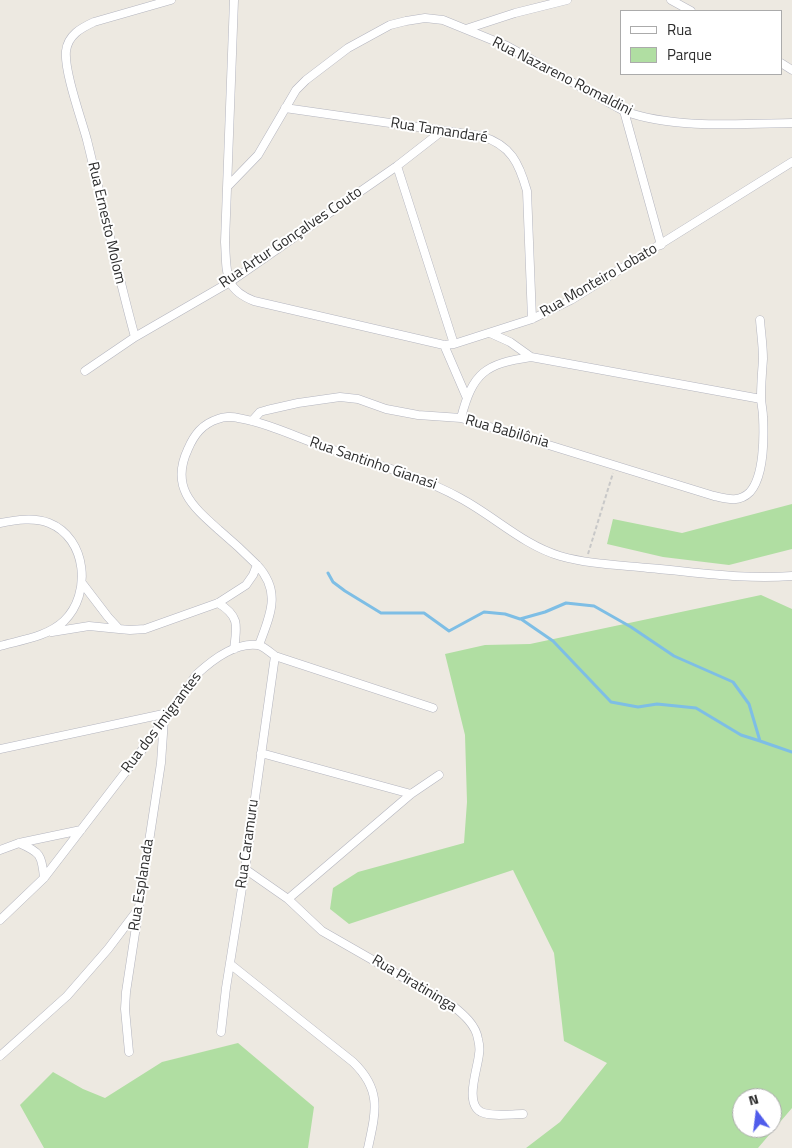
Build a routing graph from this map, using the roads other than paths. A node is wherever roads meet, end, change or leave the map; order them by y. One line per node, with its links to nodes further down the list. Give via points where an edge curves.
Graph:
1 (171, 0): 19 (street, Rua Ernesto Molom, via 84,27 72,37 66,50 67,66)
2 (234, 0): 13 (street)
3 (567, 0): 6 (street)
4 (671, 0): 5 (street)
5 (689, 10)
6 (466, 29): 7 (street, Rua Nazareno Romaldini, via 443,20 424,18 390,24 324,66 296,90); 8 (street, Rua Nazareno Romaldini, via 508,46)
7 (285, 108): 10 (street, Rua Tamandaré); 13 (street, Rua Nazareno Romaldini, via 258,155)
8 (624, 111): 9 (street, Rua Nazareno Romaldini, via 642,118 668,121); 14 (street)
9 (792, 123)
10 (442, 131): 12 (street, Rua Artur Gonçalves Couto); 16 (street, Rua Tamandaré, via 495,140 507,150 522,175 527,191)
11 (792, 162): 14 (street, Rua Monteiro Lobato)
12 (397, 166): 15 (street, Rua Artur Gonçalves Couto); 20 (street)
13 (228, 186): 15 (street, via 226,242)
14 (661, 245): 16 (street, Rua Monteiro Lobato, via 572,300)
15 (230, 282): 19 (street, Rua Artur Gonçalves Couto); 21 (street, Rua Monteiro Lobato, via 235,291 254,301)
16 (532, 319): 18 (street, Rua Monteiro Lobato)
17 (760, 320): 25 (street, via 763,357)
18 (490, 334): 20 (street, Rua Monteiro Lobato); 22 (street, via 510,342)
19 (134, 337): 23 (street)
20 (454, 344): 21 (street, Rua Monteiro Lobato)
21 (444, 345): 24 (street)
22 (531, 358): 24 (street, via 498,363 484,370); 25 (street)
23 (85, 371)
24 (466, 396): 26 (street)
25 (761, 399): 26 (street, Rua Babilônia, via 763,434 758,476 749,492 731,500)
26 (461, 418): 27 (street, Rua Babilônia, via 418,415 358,399 340,398 298,402 267,410)
27 (252, 421): 29 (street, Rua Santinho Gianasi, via 219,418 197,431 186,453 181,481 194,507); 30 (street, Rua Santinho Gianasi, via 430,482 484,512 533,545 561,556 586,562 732,576)
28 (0, 524): 31 (street, via 32,519 58,527 71,538 77,550)
29 (257, 565): 32 (street, via 246,585); 35 (street, Rua Santinho Gianasi, via 266,574 273,593)
30 (792, 576)
31 (82, 583): 33 (street); 34 (street, via 71,613)
32 (218, 602): 33 (street, via 145,628); 37 (street, via 234,616 237,628)
33 (119, 629): 34 (street, via 90,626)
34 (47, 632): 36 (street)
35 (259, 645): 37 (street, Rua dos Imigrantes); 38 (street)
36 (0, 646)
37 (234, 649): 40 (street, Rua dos Imigrantes, via 197,674)
38 (275, 656): 39 (street); 42 (street, Rua Caramuru)
39 (433, 708)
40 (166, 716): 41 (street); 45 (street, Rua dos Imigrantes); 51 (street, Rua Esplanada)
41 (0, 748)
42 (261, 753): 44 (street); 48 (street, Rua Caramuru)
43 (439, 775): 44 (street)
44 (411, 794): 50 (street)
45 (81, 830): 46 (street); 49 (street, Rua dos Imigrantes)
46 (19, 843): 47 (street); 49 (street, via 41,857)
47 (0, 850)
48 (245, 869): 50 (street, Rua Piratininga); 53 (street, Rua Caramuru)
49 (44, 878): 52 (street, Rua dos Imigrantes)
50 (288, 899): 57 (street, Rua Piratininga, via 322,931 462,1013 478,1036 480,1052 472,1098 475,1106 489,1114)
51 (138, 910): 55 (street, Rua Esplanada, via 125,1009); 56 (street, via 67,996)
52 (0, 920)
53 (230, 964): 54 (street, Rua Caramuru); 58 (street, via 365,1073 372,1085 374,1098)
54 (221, 1032)
55 (129, 1052)
56 (0, 1056)
57 (523, 1114)
58 (368, 1148)

